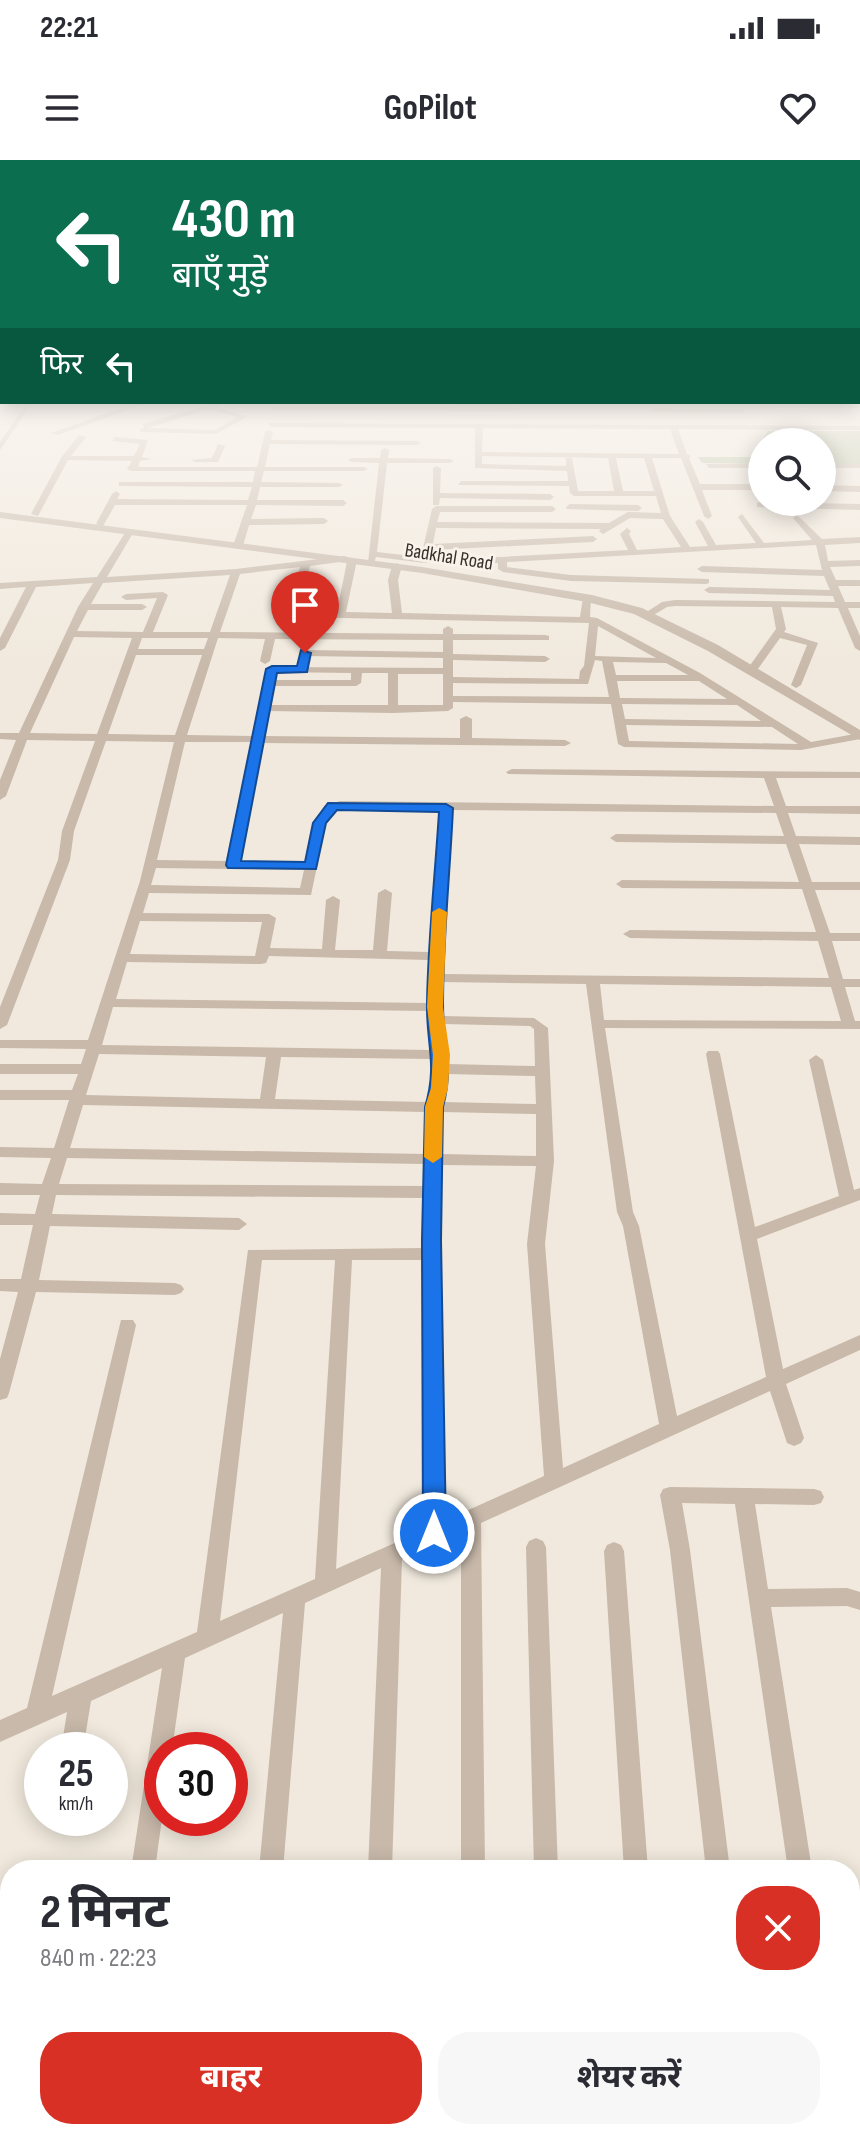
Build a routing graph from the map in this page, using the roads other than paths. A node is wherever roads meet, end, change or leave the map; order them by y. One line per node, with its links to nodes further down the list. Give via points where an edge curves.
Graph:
1 (51, 484): 28 (street)
2 (122, 484): 18 (street)
3 (254, 484): 19 (street)
4 (288, 484): 10 (street)
5 (380, 484): 51 (street)
6 (436, 484): 17 (street)
7 (573, 484): 15 (street, via 574,493)
8 (617, 484): 15 (street)
9 (657, 484): 16 (street)
10 (339, 485)
11 (698, 487): 12 (street); 29 (street)
12 (748, 487)
13 (836, 488): 14 (street)
14 (860, 489)
15 (619, 493): 16 (street)
16 (660, 494): 27 (street)
17 (436, 495): 24 (street); 25 (street, via 550,493)
18 (112, 502): 19 (street); 35 (street)
19 (252, 503): 20 (street); 33 (street)
20 (343, 503)
21 (836, 505): 23 (street)
22 (570, 507): 27 (street)
23 (860, 507)
24 (436, 509): 25 (street); 36 (street)
25 (552, 509): 37 (street)
26 (0, 512): 28 (street, Badkhal Road); 40 (street, Badkhal Road)
27 (664, 512): 38 (street, via 628,515); 50 (street)
28 (35, 514): 35 (street, Badkhal Road)
29 (708, 516)
30 (742, 517): 46 (street)
31 (797, 518): 43 (street)
32 (324, 521): 33 (street)
33 (247, 522): 44 (street)
34 (699, 522): 48 (street)
35 (100, 524): 44 (street, Badkhal Road)
36 (434, 525): 37 (street); 47 (street)
37 (556, 525): 38 (street)
38 (611, 526): 41 (street)
39 (627, 531): 56 (street)
40 (129, 533): 44 (street, Badkhal Road); 62 (street)
41 (593, 539): 45 (street); 49 (street, via 578,549)
42 (860, 540): 43 (street)
43 (820, 543): 46 (street); 61 (street)
44 (238, 544): 51 (street, Badkhal Road); 53 (street, Badkhal Road)
45 (505, 544): 47 (street); 55 (street)
46 (762, 546): 48 (street)
47 (430, 547): 54 (street)
48 (714, 549): 50 (street)
49 (580, 556): 55 (street); 56 (street)
50 (697, 557): 56 (street); 56 (street); 61 (street); 65 (street)
51 (371, 558): 53 (street, Badkhal Road); 54 (street); 59 (street, Badkhal Road); 75 (street, Badkhal Road, via 589,595)
52 (599, 559): 56 (street)
53 (348, 560): 58 (street); 77 (street)
54 (425, 560): 55 (street)
55 (506, 560): 56 (street, via 503,569 571,578)
56 (640, 562): 65 (street)
57 (860, 563): 61 (street)
58 (305, 566): 60 (street); 76 (street)
59 (397, 566): 68 (street, Badkhal Road); 78 (street)
60 (236, 572): 62 (street); 84 (street)
61 (831, 578): 63 (street); 65 (street); 71 (street)
62 (98, 580): 64 (street); 73 (street)
63 (860, 583)
64 (32, 585): 66 (street); 90 (street)
65 (708, 585): 69 (street)
66 (0, 586)
67 (126, 597): 74 (street, via 163,595)
68 (588, 598): 75 (street, Badkhal Road); 80 (street)
69 (712, 603): 70 (street); 75 (street, via 665,604)
70 (776, 604): 71 (street); 83 (street)
71 (842, 605): 72 (street); 91 (street)
72 (860, 605)
73 (83, 607): 74 (street); 81 (street)
74 (158, 608): 82 (street)
75 (650, 613): 101 (street, Badkhal Road)
76 (292, 614): 77 (street); 86 (street)
77 (341, 614): 78 (street)
78 (397, 615): 79 (street)
79 (449, 618): 80 (street); 88 (street)
80 (589, 620): 96 (street); 100 (street)
81 (70, 634): 82 (street); 120 (street)
82 (143, 634): 84 (street); 92 (street)
83 (778, 634): 101 (street); 109 (street, via 813,643)
84 (215, 635): 85 (street); 93 (street)
85 (271, 636): 86 (street); 99 (street)
86 (286, 636): 87 (street)
87 (308, 636): 88 (street); 94 (street)
88 (448, 637): 89 (street); 95 (street)
89 (545, 638)
90 (0, 648)
91 (860, 648)
92 (132, 652): 93 (street); 122 (street)
93 (209, 652): 123 (street)
94 (305, 653): 95 (street); 103 (street)
95 (448, 656): 98 (street); 105 (street)
96 (588, 657): 97 (street); 105 (street, via 584,682)
97 (607, 658): 100 (street); 106 (street)
98 (545, 659)
99 (265, 661)
100 (670, 661): 107 (street)
101 (754, 667): 109 (street, Badkhal Road); 121 (street, Badkhal Road)
102 (357, 669): 103 (street); 104 (street); 108 (street, via 356,683)
103 (303, 670): 108 (street, via 272,669)
104 (393, 670): 105 (street); 114 (street)
105 (448, 675): 110 (street)
106 (611, 678): 107 (street); 111 (street)
107 (701, 678): 112 (street)
108 (269, 683): 113 (street)
109 (796, 685): 118 (street, Badkhal Road)
110 (448, 699): 111 (street); 114 (street, via 448,708)
111 (615, 701): 112 (street); 116 (street)
112 (736, 702): 117 (street)
113 (265, 708): 114 (street); 124 (street)
114 (393, 710)
115 (466, 719): 125 (street)
116 (619, 722): 117 (street); 127 (street, via 624,744)
117 (775, 724): 127 (street)
118 (860, 725)
119 (0, 736): 120 (street)
120 (21, 736): 122 (street); 131 (street)
121 (860, 736): 127 (street)
122 (102, 737): 123 (street); 163 (street, via 68,831 64,860)
123 (181, 737): 124 (street); 138 (street)
124 (259, 738): 125 (street); 139 (street)
125 (466, 739): 126 (street)
126 (565, 743)
127 (810, 746)
128 (512, 772): 129 (street)
129 (769, 774): 130 (street); 133 (street)
130 (860, 775)
131 (0, 796)
132 (446, 808): 133 (street); 140 (street, via 333,806 320,823); 154 (street)
133 (781, 809): 134 (street); 136 (street)
134 (860, 810)
135 (616, 838): 136 (street)
136 (790, 840): 137 (street); 142 (street)
137 (860, 841)
138 (150, 864): 139 (street); 144 (street)
139 (233, 865): 140 (street)
140 (311, 866): 144 (street, via 306,892)
141 (622, 884): 142 (street)
142 (808, 885): 143 (street); 149 (street)
143 (860, 886)
144 (143, 889): 147 (street)
145 (385, 893): 153 (street)
146 (333, 900): 152 (street)
147 (134, 917): 151 (street, via 269,918); 155 (street)
148 (630, 934): 149 (street)
149 (824, 936): 150 (street); 158 (street)
150 (860, 937)
151 (263, 952): 152 (street); 155 (street, via 261,960)
152 (328, 953): 153 (street)
153 (380, 954): 154 (street)
154 (437, 956): 156 (street)
155 (122, 958): 160 (street)
156 (436, 978): 157 (street); 161 (street)
157 (593, 979): 158 (street); 162 (street)
158 (839, 982): 159 (street); 164 (street)
159 (860, 983)
160 (107, 1003): 161 (street); 166 (street)
161 (436, 1014): 170 (street); 173 (street, via 534,1022 541,1028)
162 (597, 1024): 164 (street); 200 (street, via 625,1212)
163 (0, 1025)
164 (854, 1025)
165 (0, 1044): 166 (street)
166 (94, 1047): 167 (street); 172 (street)
167 (274, 1052): 170 (street); 176 (street)
168 (713, 1054): 190 (street)
169 (816, 1060): 186 (street)
170 (440, 1062): 173 (street); 177 (street)
171 (0, 1069): 172 (street)
172 (87, 1069): 175 (street)
173 (543, 1071): 178 (street)
174 (0, 1095): 175 (street)
175 (78, 1098): 176 (street); 180 (street)
176 (267, 1104): 177 (street)
177 (434, 1107): 178 (street); 181 (street)
178 (544, 1109): 182 (street)
179 (0, 1152): 180 (street)
180 (61, 1153): 181 (street); 184 (street)
181 (433, 1161): 182 (street); 185 (street)
182 (546, 1161): 202 (street, via 536,1244)
183 (0, 1189): 184 (street)
184 (49, 1189): 185 (street); 188 (street)
185 (433, 1192): 192 (street)
186 (854, 1196): 190 (street)
187 (0, 1219): 188 (street)
188 (41, 1219): 189 (street); 194 (street)
189 (239, 1224)
190 (747, 1236): 198 (street)
191 (344, 1254): 192 (street); 210 (street); 214 (street, via 254,1254)
192 (432, 1254): 206 (street)
193 (0, 1285): 194 (street)
194 (29, 1285): 195 (street); 199 (street)
195 (175, 1289)
196 (127, 1325): 217 (street)
197 (860, 1342): 198 (street)
198 (776, 1382): 200 (street); 201 (street)
199 (0, 1393)
200 (670, 1430): 202 (street)
201 (794, 1438)
202 (554, 1480): 205 (street)
203 (744, 1497): 204 (street); 212 (street); 226 (street, via 670,1495)
204 (814, 1497)
205 (471, 1516): 206 (street); 223 (street)
206 (434, 1533): 209 (street)
207 (536, 1547): 224 (street)
208 (614, 1551): 225 (street)
209 (392, 1552): 210 (street); 222 (street)
210 (325, 1583): 211 (street)
211 (295, 1597): 214 (street); 221 (street)
212 (759, 1598): 213 (street); 227 (street)
213 (860, 1601)
214 (207, 1636): 215 (street)
215 (175, 1652): 216 (street); 220 (street)
216 (81, 1694): 217 (street); 219 (street)
217 (37, 1715): 218 (street)
218 (0, 1731)
219 (75, 1732)
220 (144, 1860)
221 (272, 1860)
222 (380, 1860)
223 (473, 1860)
224 (546, 1860)
225 (635, 1860)
226 (717, 1860)
227 (798, 1860)

